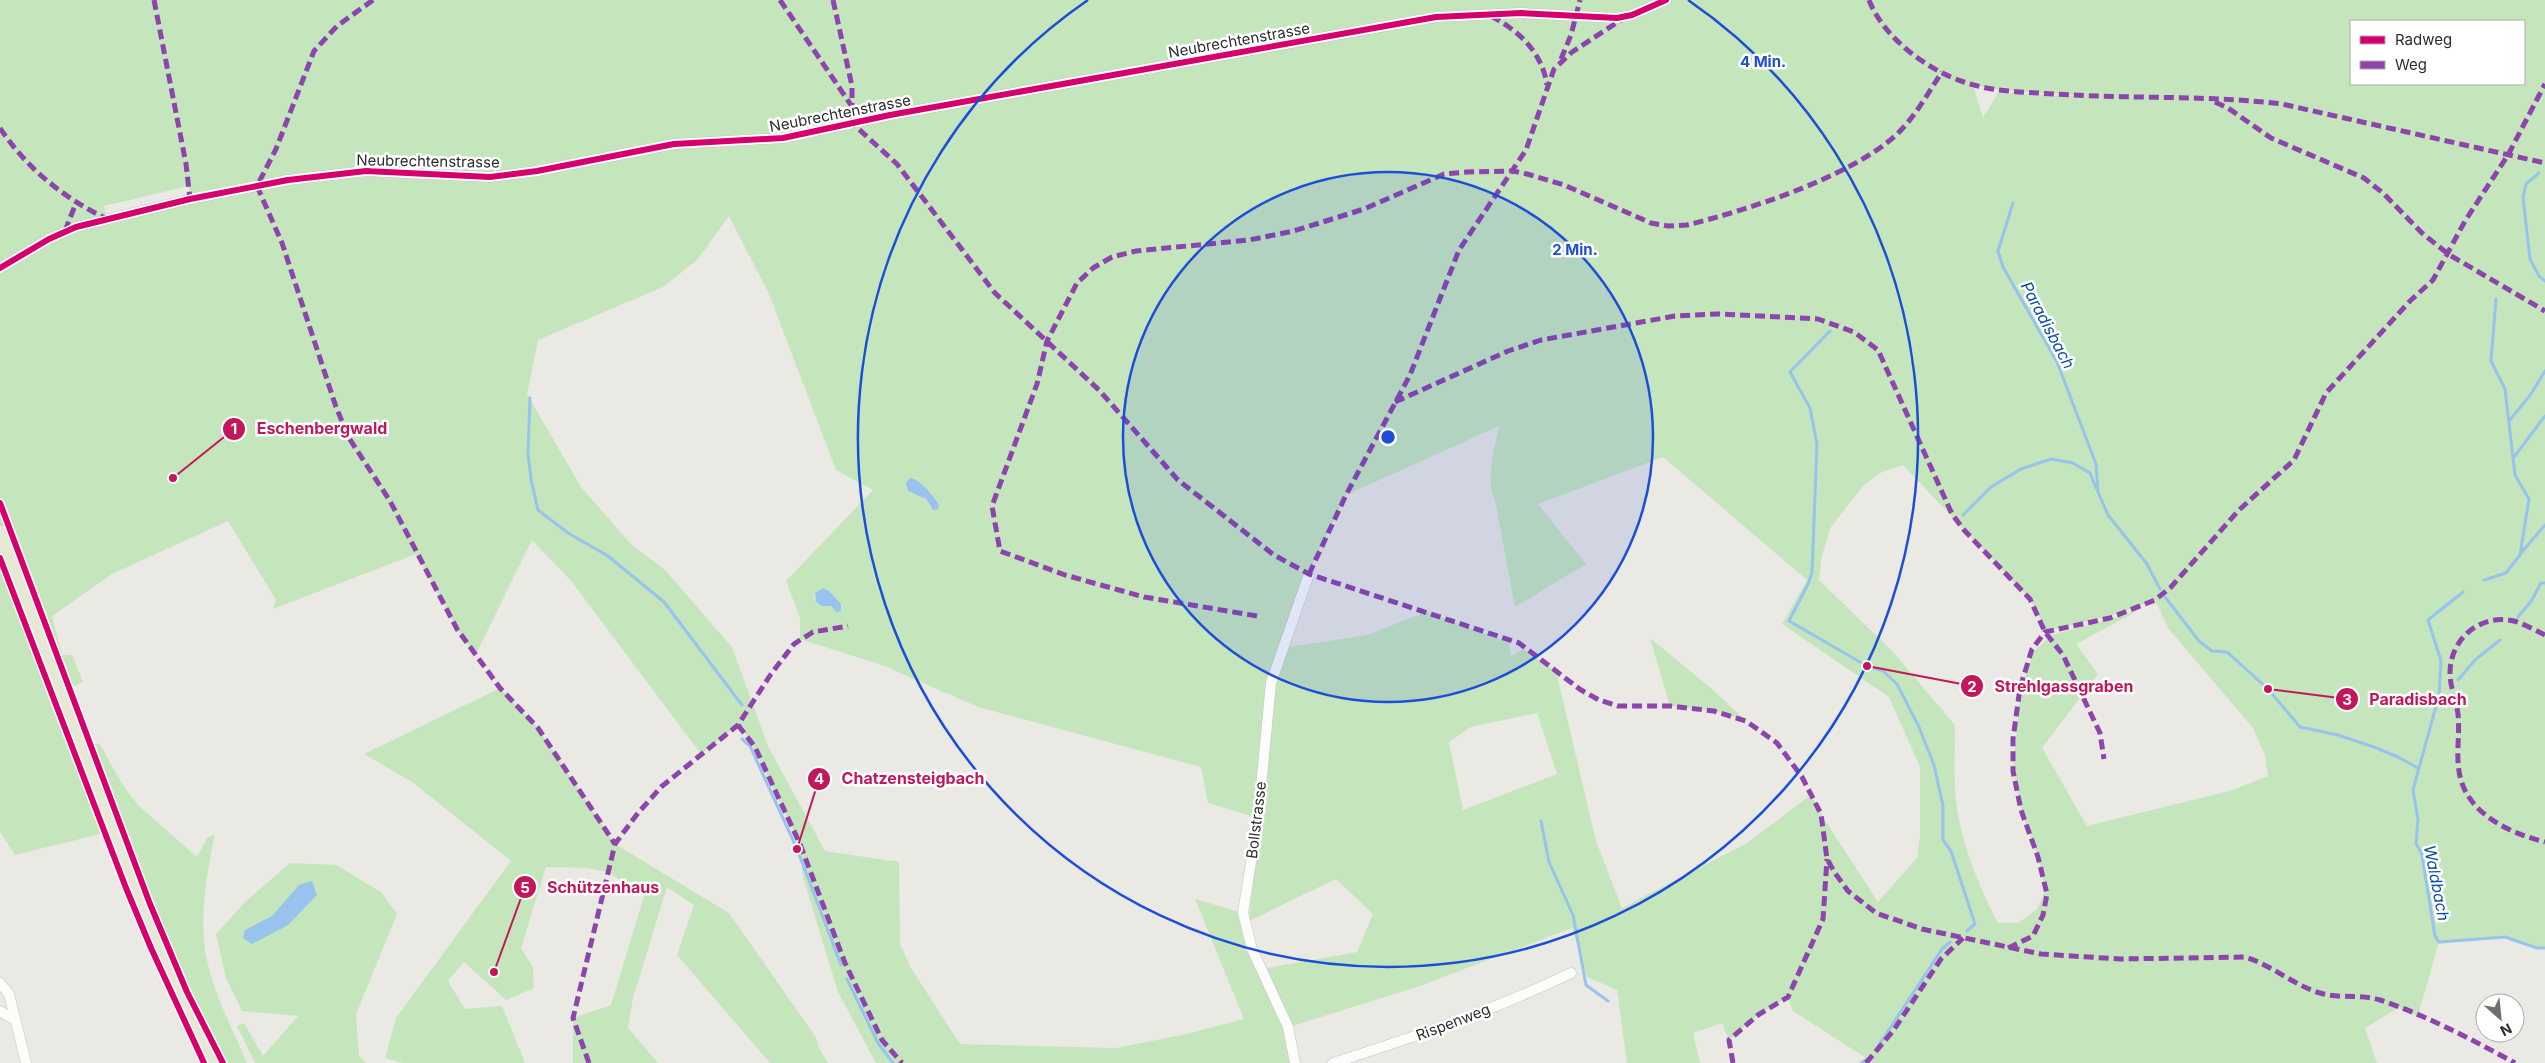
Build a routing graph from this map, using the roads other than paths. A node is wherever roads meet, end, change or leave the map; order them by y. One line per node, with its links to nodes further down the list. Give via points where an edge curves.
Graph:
1 (1666, 0): 2 (street, Neubrechtenstrasse, via 1625,17 1609,19 1505,13 1436,17 900,113 794,137 674,144 505,176 383,171 296,178 190,199 76,227)
2 (0, 268)
3 (0, 533): 10 (main road, via 137,894 180,996)
4 (1309, 574): 11 (street, Bollstrasse, via 1271,683 1258,818 1243,914 1252,949 1288,1027)
5 (1571, 973): 12 (street, Rispenweg, via 1410,1039)
6 (0, 983): 8 (street, via 9,994)
7 (0, 1011): 8 (street)
8 (15, 1020): 9 (street)
9 (26, 1063)
10 (213, 1063)
11 (1295, 1063)
12 (1333, 1063)

